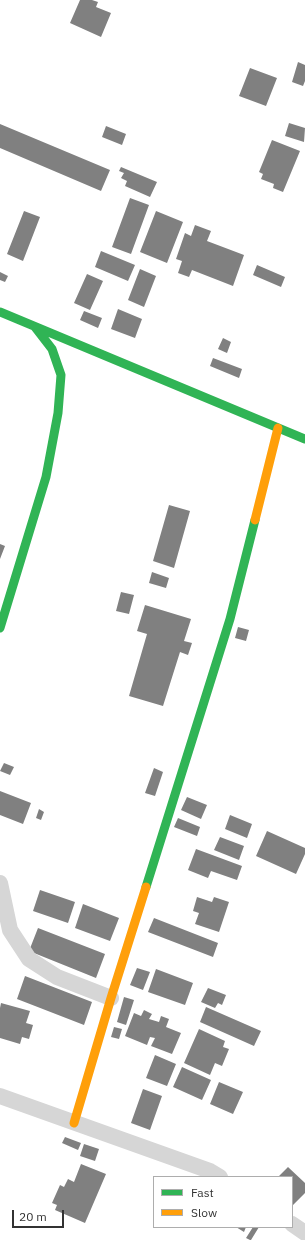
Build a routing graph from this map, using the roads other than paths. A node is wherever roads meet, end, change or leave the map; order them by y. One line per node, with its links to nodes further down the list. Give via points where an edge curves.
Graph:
1 (0, 312): 2 (street)
2 (35, 327): 3 (street); 5 (street, via 52,349 61,375 58,413 46,477)
3 (278, 428): 4 (street); 7 (street, via 230,619)
4 (305, 439)
5 (0, 628)
6 (0, 884): 7 (street, via 10,930 29,959 57,977)
7 (111, 998): 9 (street)
8 (0, 1096): 9 (street)
9 (74, 1123): 10 (street, via 210,1170)
10 (219, 1176)
11 (293, 1225): 12 (street)
12 (305, 1233)

